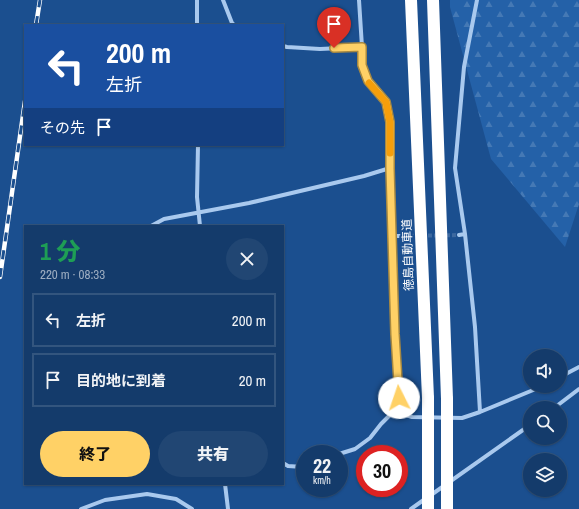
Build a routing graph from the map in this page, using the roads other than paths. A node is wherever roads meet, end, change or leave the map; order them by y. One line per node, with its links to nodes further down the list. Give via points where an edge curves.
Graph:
1 (197, 0): 7 (street)
2 (223, 0): 8 (street)
3 (359, 0): 10 (street)
4 (411, 0): 36 (highway, 徳島自動車道, bridge, via 428,398)
5 (433, 0): 37 (highway, bridge, via 447,399)
6 (477, 0): 16 (street, via 464,67 456,168)
7 (197, 24)
8 (233, 24)
9 (284, 46): 10 (street, via 320,49)
10 (362, 47): 12 (street, via 362,65 368,81 386,102 390,122)
11 (198, 146): 13 (street)
12 (390, 168): 13 (street, via 249,203); 18 (street)
13 (198, 212): 14 (street, via 164,219); 15 (street)
14 (153, 225)
15 (200, 225)
16 (465, 234): 17 (street); 26 (street, via 475,327)
17 (459, 235)
18 (392, 236): 19 (street); 25 (street, via 399,398)
19 (404, 236)
20 (579, 367): 21 (street)
21 (567, 373)
22 (579, 389): 24 (street)
23 (526, 393): 26 (street)
24 (563, 401)
25 (394, 412): 26 (street, via 412,417 462,418); 28 (street, via 370,438)
26 (480, 412)
27 (523, 430): 35 (street)
28 (348, 451)
29 (284, 464): 30 (street)
30 (296, 466)
31 (225, 485): 34 (street)
32 (81, 509): 33 (street, via 105,500 148,494 176,499)
33 (192, 509)
34 (228, 509)
35 (411, 509)
36 (428, 509)
37 (447, 509)

